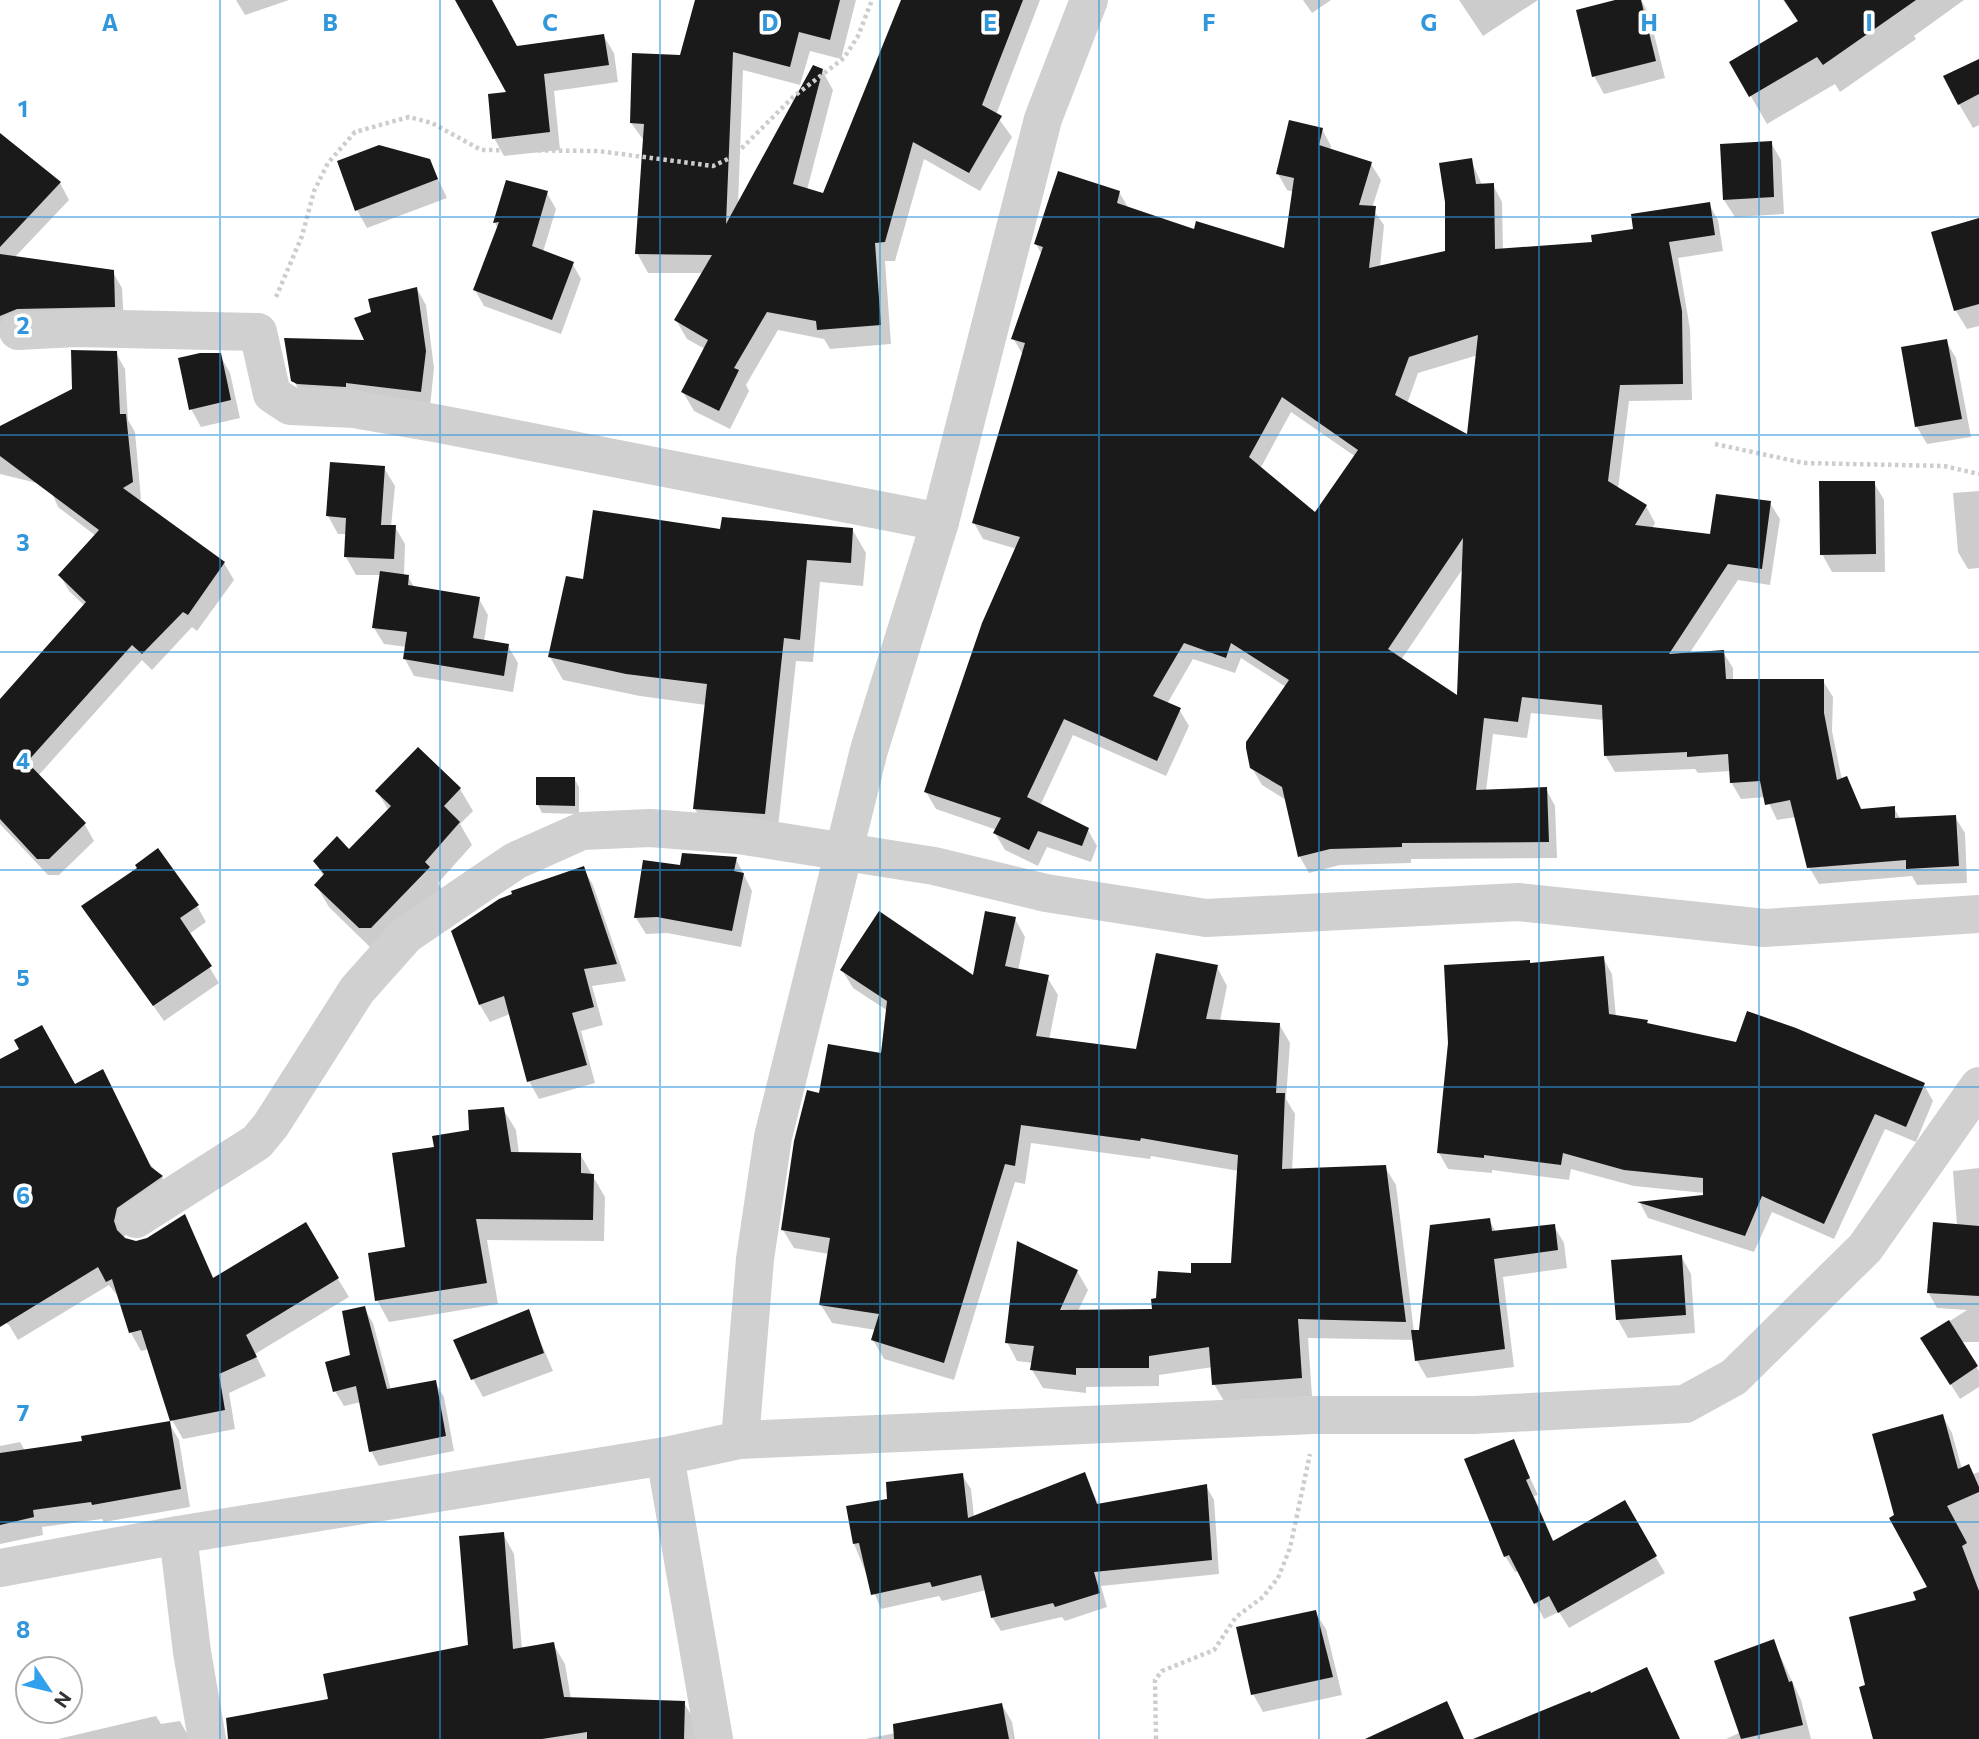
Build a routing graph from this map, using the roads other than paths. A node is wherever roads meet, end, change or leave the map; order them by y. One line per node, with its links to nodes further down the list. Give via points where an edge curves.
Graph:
1 (1088, 0): 3 (street, via 1043,119)
2 (18, 331): 3 (street, via 258,332 272,394 290,405 354,409 440,424)
3 (940, 522): 4 (street, via 869,750)
4 (844, 850): 5 (street, via 1046,893 1206,918 1518,902 1765,928); 7 (street, via 650,828 582,831 515,861 406,935 356,990 257,1142); 8 (street, via 773,1137 755,1259)
5 (1979, 914)
6 (1979, 1086): 8 (street, via 1865,1248 1734,1377 1685,1404)
7 (136, 1219)
8 (740, 1440): 9 (street)
9 (665, 1456): 10 (street); 13 (street)
10 (178, 1535): 11 (street); 12 (street)
11 (0, 1568)
12 (207, 1739)
13 (714, 1739)

